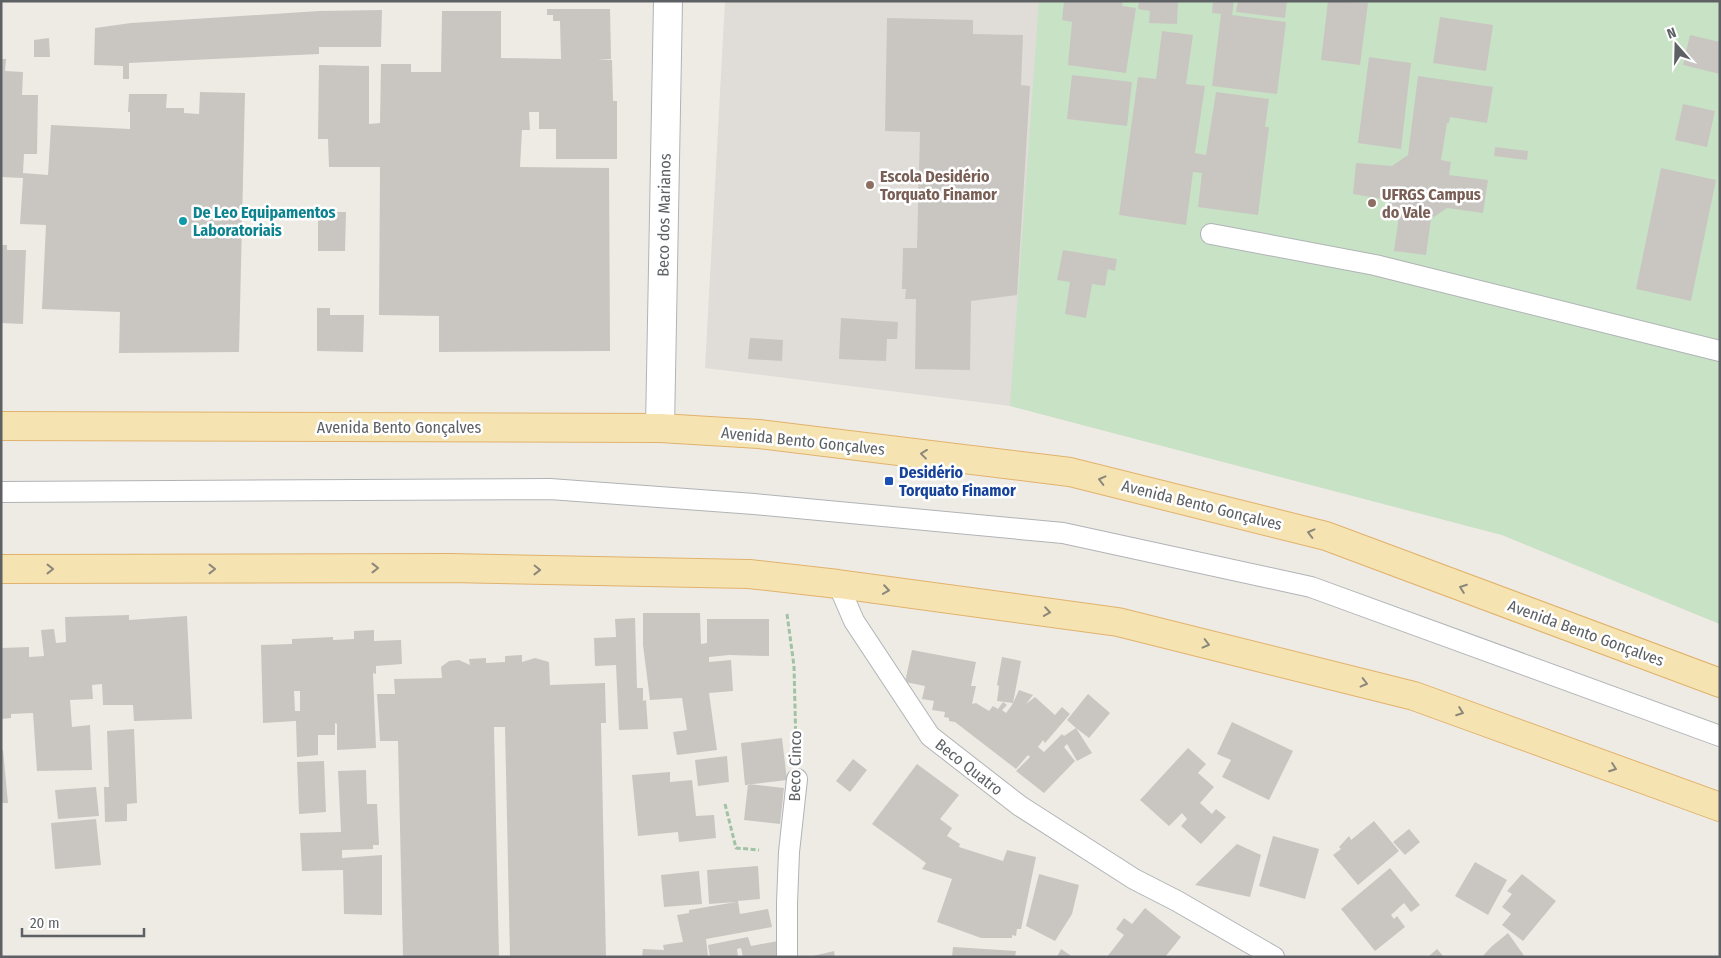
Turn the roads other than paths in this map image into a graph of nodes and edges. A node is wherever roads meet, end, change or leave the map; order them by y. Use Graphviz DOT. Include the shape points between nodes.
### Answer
graph roads {
  1 [pos="668,1"];
  2 [pos="1211,234"];
  3 [pos="1720,351"];
  4 [pos="1,426"];
  5 [pos="660,428"];
  6 [pos="1,492"];
  7 [pos="1,570"];
  8 [pos="838,584"];
  9 [pos="1720,683"];
  10 [pos="1720,736"];
  11 [pos="797,779"];
  12 [pos="1720,807"];
  13 [pos="787,957"];
  14 [pos="1274,957"];
  1 -- 5 [label="street, Beco dos Marianos"];
  2 -- 3 [label="lane" via="1375,265"];
  4 -- 5 [label="main road, Avenida Bento Gonçalves"];
  9 -- 5 [label="main road, Avenida Bento Gonçalves, one-way" via="1326,536 1070,472 759,434"];
  6 -- 10 [label="lane" via="550,489 1063,533 1311,588"];
  7 -- 8 [label="main road, one-way" via="450,568 749,574"];
  8 -- 12 [label="main road, one-way" via="1118,622 1414,696"];
  8 -- 14 [label="lane, Beco Quatro" via="854,621 930,736 1020,806 1134,879"];
  11 -- 13 [label="lane, Beco Cinco" via="789,852"];
}
